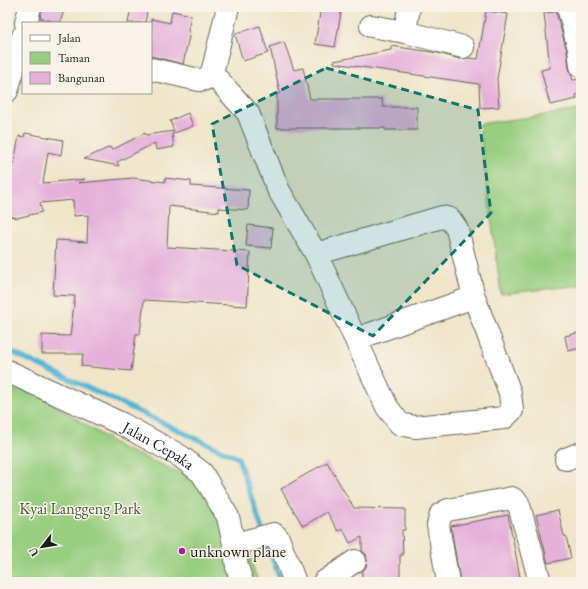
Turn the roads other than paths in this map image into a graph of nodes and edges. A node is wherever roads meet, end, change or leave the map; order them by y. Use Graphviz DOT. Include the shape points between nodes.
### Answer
graph roads {
  1 [pos="30,7"];
  2 [pos="228,7"];
  3 [pos="409,7"];
  4 [pos="568,7"];
  5 [pos="26,22"];
  6 [pos="371,26"];
  7 [pos="7,31"];
  8 [pos="405,32"];
  9 [pos="22,36"];
  10 [pos="22,39"];
  11 [pos="463,47"];
  12 [pos="581,66"];
  13 [pos="152,69"];
  14 [pos="212,73"];
  15 [pos="7,91"];
  16 [pos="316,254"];
  17 [pos="474,297"];
  18 [pos="356,339"];
  19 [pos="7,371"];
  20 [pos="234,544"];
  21 [pos="355,561"];
  22 [pos="242,582"];
  23 [pos="295,582"];
  24 [pos="324,582"];
  25 [pos="448,582"];
  26 [pos="540,582"];
  1 -- 5 [label="street"];
  2 -- 14 [label="street"];
  3 -- 8 [label="street"];
  4 -- 12 [label="street"];
  6 -- 8 [label="street"];
  7 -- 9 [label="street"];
  8 -- 11 [label="street"];
  10 -- 15 [label="street"];
  13 -- 14 [label="street" via="203,81"];
  14 -- 16 [label="street" via="248,113 278,189"];
  16 -- 17 [label="street" via="442,217 450,219 457,229"];
  16 -- 18 [label="street"];
  17 -- 18 [label="street"];
  17 -- 18 [label="street" via="510,393 512,410 504,418 414,427 400,424 387,407"];
  19 -- 20 [label="street, Jalan Cepaka" via="122,424 180,456 202,473 228,517"];
  20 -- 22 [label="street, Jalan Cepaka"];
  20 -- 23 [label="street" via="274,534 278,538"];
  21 -- 24 [label="street"];
  25 -- 26 [label="street" via="438,525 441,514 448,510 512,498 518,503"];
}
